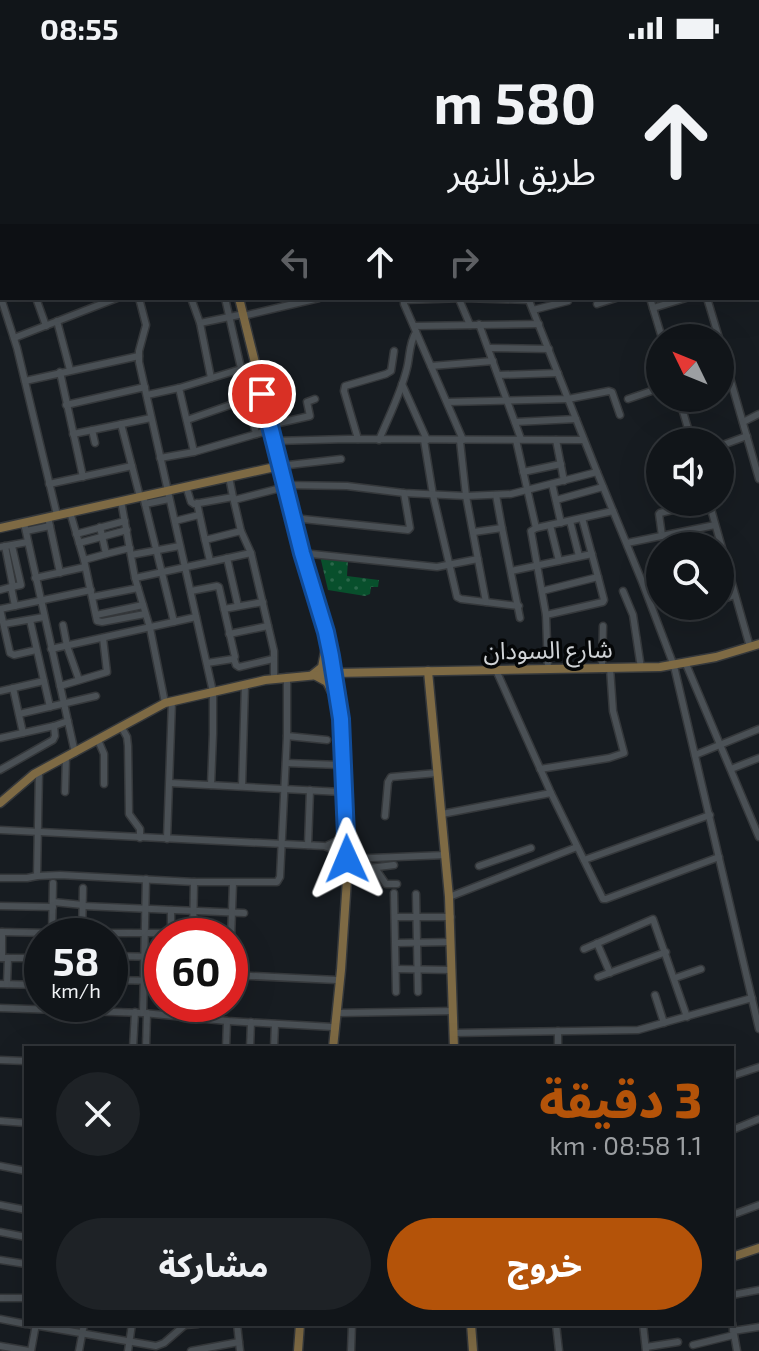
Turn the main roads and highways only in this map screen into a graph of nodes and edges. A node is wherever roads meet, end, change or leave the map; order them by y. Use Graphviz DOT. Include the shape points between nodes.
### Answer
graph roads {
  1 [pos="236,300"];
  2 [pos="237,316"];
  3 [pos="260,395"];
  4 [pos="268,428"];
  5 [pos="275,467"];
  6 [pos="283,487"];
  7 [pos="0,528"];
  8 [pos="300,554"];
  9 [pos="754,646"];
  10 [pos="328,654"];
  11 [pos="428,671"];
  12 [pos="354,673"];
  13 [pos="332,674"];
  14 [pos="312,675"];
  15 [pos="335,693"];
  16 [pos="0,803"];
  17 [pos="345,858"];
  18 [pos="340,970"];
  19 [pos="332,1046"];
  20 [pos="332,1046"];
  21 [pos="454,1046"];
  22 [pos="759,1248"];
  23 [pos="734,1256"];
  24 [pos="299,1326"];
  25 [pos="471,1326"];
  26 [pos="297,1351"];
  27 [pos="473,1351"];
  1 -- 2 [label="main road"];
  2 -- 3 [label="main road"];
  2 -- 3 [label="main road"];
  3 -- 4 [label="main road"];
  4 -- 5 [label="main road"];
  4 -- 5 [label="main road"];
  5 -- 6 [label="main road"];
  5 -- 7 [label="main road" via="186,486 168,495 70,512 25,527"];
  6 -- 8 [label="main road"];
  6 -- 8 [label="main road"];
  8 -- 10 [label="main road"];
  8 -- 10 [label="main road" via="326,632"];
  9 -- 11 [label="main road, شارع السودان" via="674,666"];
  10 -- 12 [label="main road" via="341,669"];
  10 -- 13 [label="main road"];
  10 -- 14 [label="main road"];
  11 -- 12 [label="main road, شارع السودان"];
  11 -- 21 [label="main road" via="451,917"];
  12 -- 13 [label="main road, شارع السودان"];
  12 -- 15 [label="main road"];
  13 -- 14 [label="main road, شارع السودان"];
  13 -- 15 [label="main road"];
  14 -- 15 [label="main road"];
  14 -- 16 [label="main road, شارع السودان" via="274,678 169,702 39,771"];
  15 -- 17 [label="main road"];
  15 -- 17 [label="main road" via="341,719"];
  17 -- 18 [label="main road"];
  18 -- 19 [label="main road"];
  18 -- 20 [label="main road"];
  22 -- 23 [label="main road"];
  24 -- 26 [label="main road"];
  25 -- 27 [label="main road"];
}
